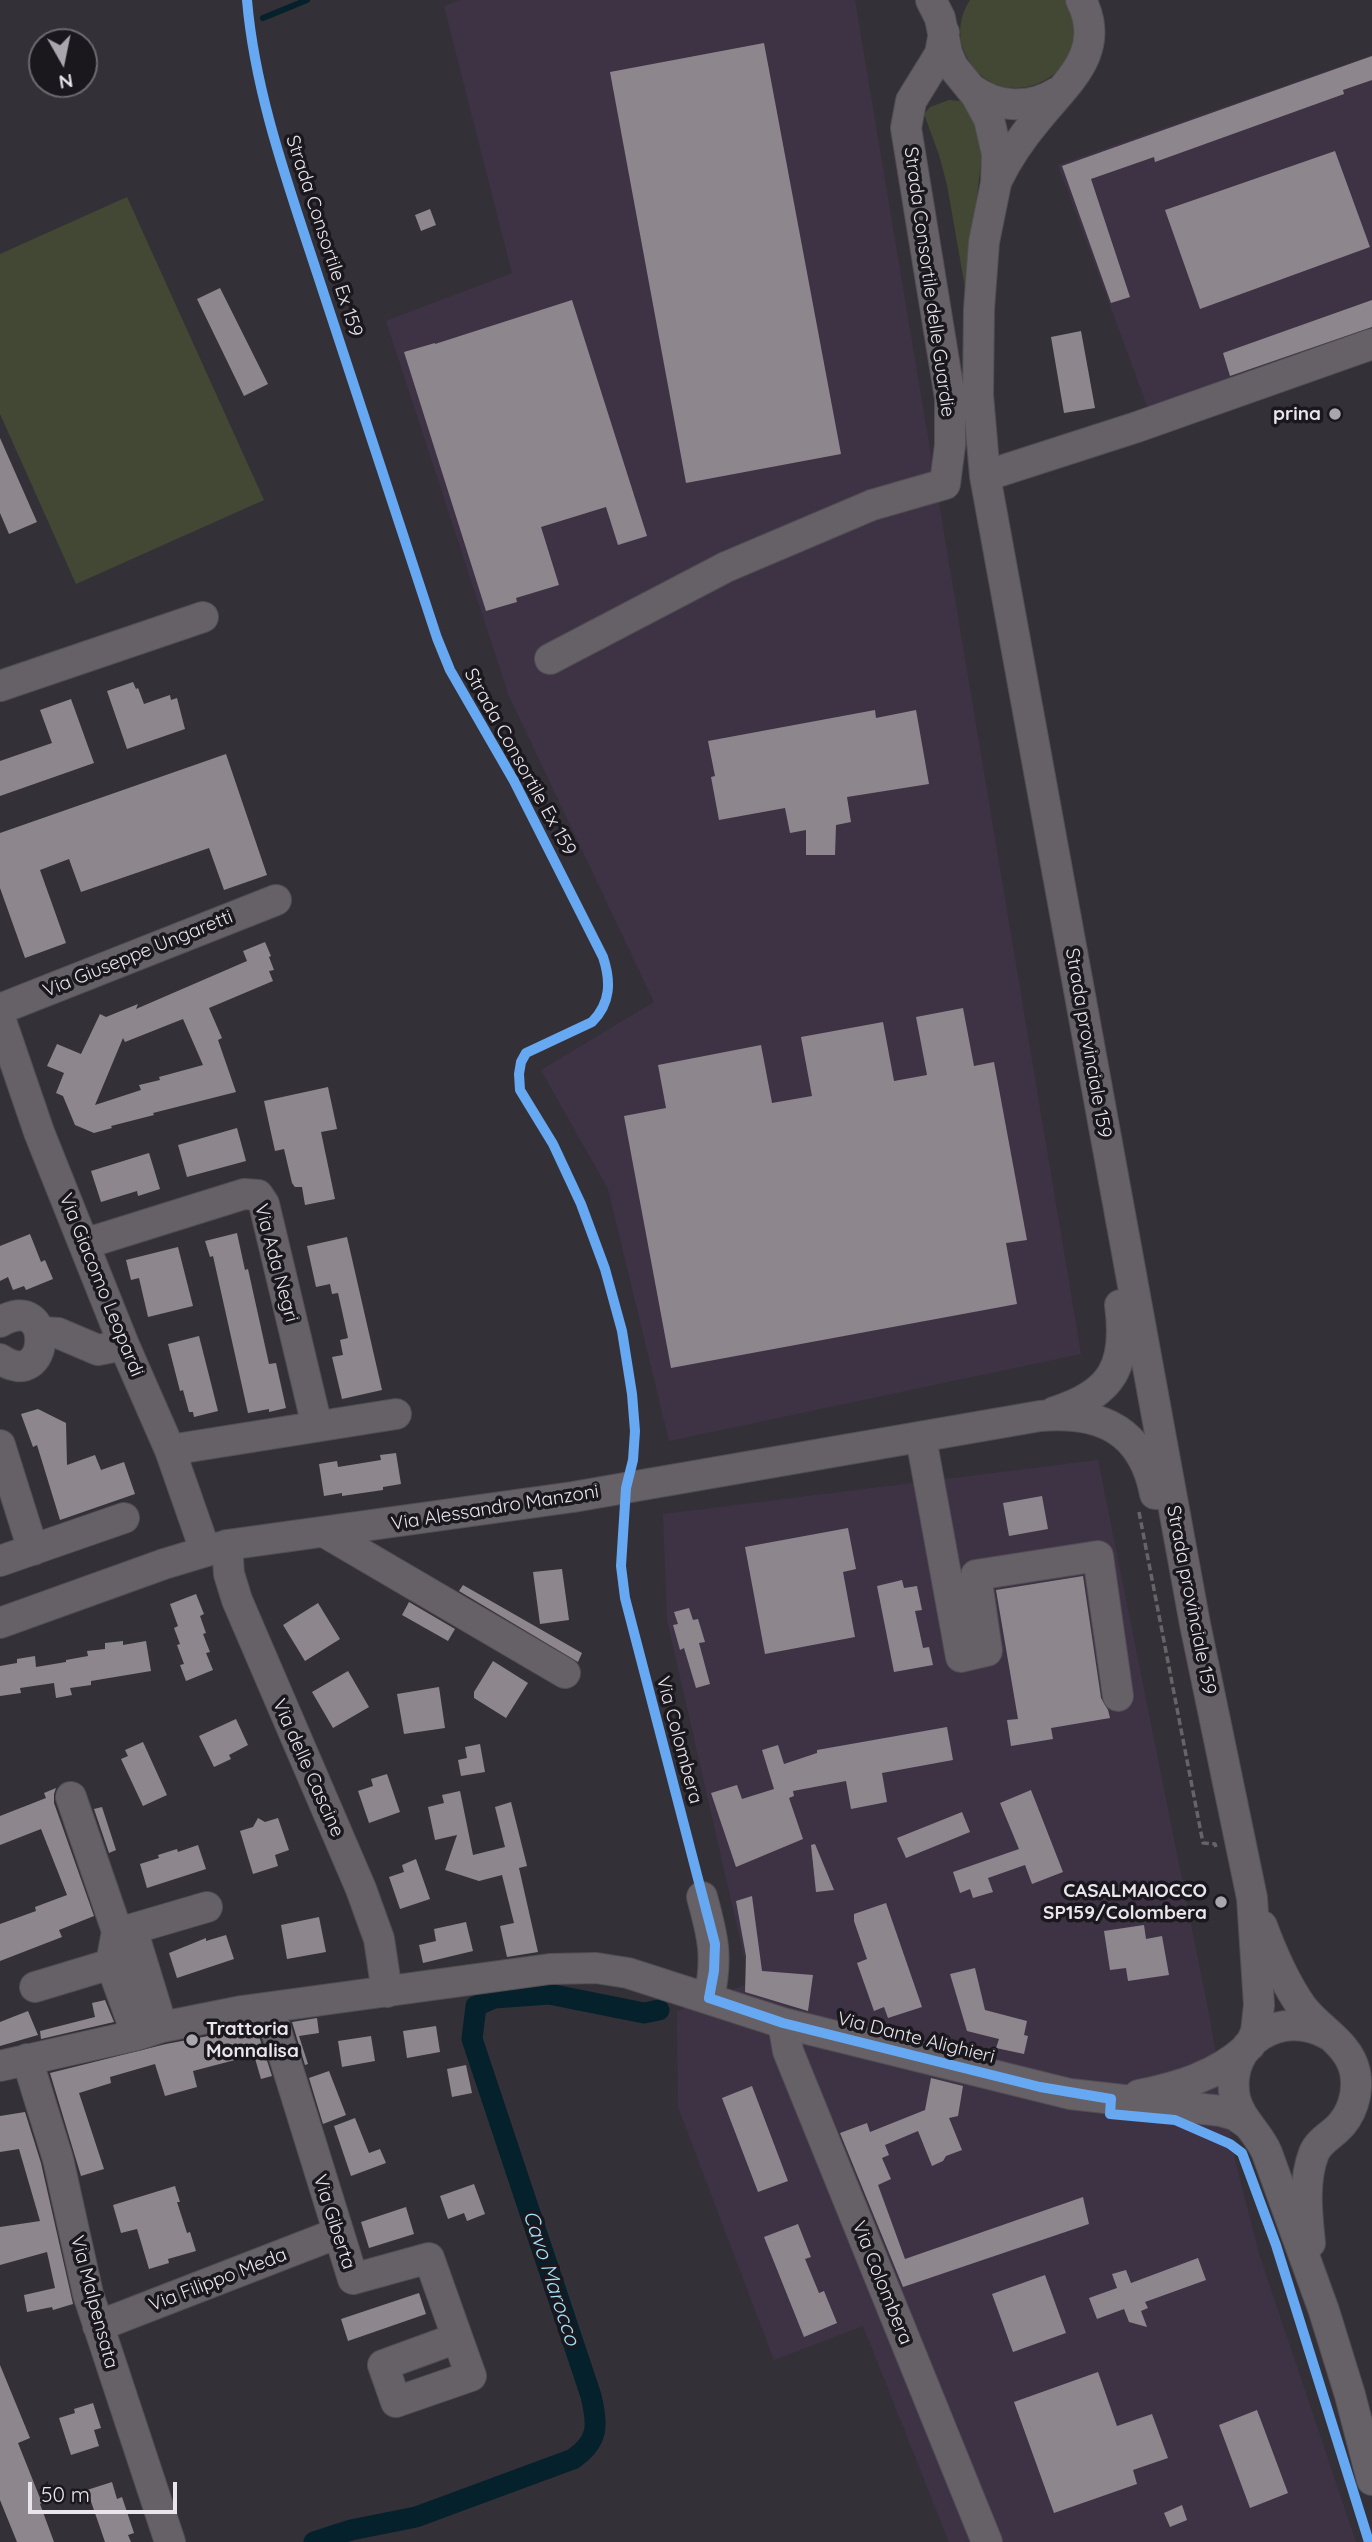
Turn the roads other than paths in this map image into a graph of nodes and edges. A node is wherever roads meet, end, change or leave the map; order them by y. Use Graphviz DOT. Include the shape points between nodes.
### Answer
graph roads {
  1 [pos="931,0"];
  2 [pos="952,0"];
  3 [pos="1081,0"];
  4 [pos="1095,0"];
  5 [pos="1089,33"];
  6 [pos="945,38"];
  7 [pos="1068,84"];
  8 [pos="970,88"];
  9 [pos="910,108"];
  10 [pos="996,183"];
  11 [pos="1372,344"];
  12 [pos="985,476"];
  13 [pos="203,617"];
  14 [pos="550,659"];
  15 [pos="0,687"];
  16 [pos="276,900"];
  17 [pos="0,1009"];
  18 [pos="0,1018"];
  19 [pos="1121,1222"];
  20 [pos="84,1244"];
  21 [pos="0,1322"];
  22 [pos="41,1332"];
  23 [pos="124,1345"];
  24 [pos="0,1359"];
  25 [pos="396,1414"];
  26 [pos="1040,1416"];
  27 [pos="317,1426"];
  28 [pos="921,1438"];
  29 [pos="0,1445"];
  30 [pos="170,1450"];
  31 [pos="124,1518"];
  32 [pos="326,1533"];
  33 [pos="216,1548"];
  34 [pos="33,1550"];
  35 [pos="0,1561"];
  36 [pos="0,1623"];
  37 [pos="1195,1624"];
  38 [pos="565,1673"];
  39 [pos="1118,1696"];
  40 [pos="71,1797"];
  41 [pos="702,1897"];
  42 [pos="1252,1898"];
  43 [pos="207,1907"];
  44 [pos="111,1964"];
  45 [pos="35,1987"];
  46 [pos="387,1992"];
  47 [pos="709,1998"];
  48 [pos="269,2008"];
  49 [pos="783,2023"];
  50 [pos="150,2031"];
  51 [pos="1336,2041"];
  52 [pos="1248,2046"];
  53 [pos="13,2063"];
  54 [pos="1372,2066"];
  55 [pos="1118,2099"];
  56 [pos="1372,2103"];
  57 [pos="1250,2126"];
  58 [pos="1337,2128"];
  59 [pos="338,2233"];
  60 [pos="1315,2285"];
  61 [pos="98,2326"];
  62 [pos="457,2338"];
  63 [pos="1350,2395"];
  64 [pos="1372,2446"];
  65 [pos="1372,2480"];
  66 [pos="170,2542"];
  67 [pos="987,2542"];
  1 -- 6 [label="street, Strada provinciale 159"];
  2 -- 6 [label="street, Strada provinciale 159"];
  3 -- 5 [label="street, Strada provinciale 159"];
  4 -- 5 [label="street"];
  5 -- 7 [label="street, Strada provinciale 159" via="1082,63"];
  6 -- 8 [label="street, Strada provinciale 159" via="953,67"];
  6 -- 9 [label="street, Strada Consortile delle Guardie"];
  7 -- 8 [label="street" via="1049,97 1025,104 997,102"];
  7 -- 10 [label="street, Strada provinciale 159" via="1033,124"];
  8 -- 9 [label="street" via="937,90"];
  8 -- 10 [label="street, Strada provinciale 159" via="993,130"];
  9 -- 14 [label="street, Strada Consortile delle Guardie" via="906,128 950,398 946,484 872,505 726,567"];
  10 -- 12 [label="street, Strada provinciale 159" via="984,242 979,309 978,395"];
  11 -- 12 [label="street"];
  12 -- 19 [label="street, Strada provinciale 159"];
  13 -- 15 [label="street"];
  16 -- 17 [label="street, Via Giuseppe Ungaretti"];
  18 -- 20 [label="street, Via Giacomo Leopardi"];
  19 -- 26 [label="street" via="1114,1262 1123,1332 1117,1368 1090,1396"];
  19 -- 37 [label="street, Strada provinciale 159"];
  20 -- 23 [label="street, Via Giacomo Leopardi"];
  20 -- 27 [label="street, Via Ada Negri" via="244,1194 258,1195 264,1204"];
  21 -- 22 [label="street" via="24,1316"];
  22 -- 23 [label="street" via="58,1333 98,1350"];
  22 -- 24 [label="street" via="42,1346 35,1359 23,1366"];
  23 -- 30 [label="street, Via Giacomo Leopardi"];
  25 -- 27 [label="street"];
  26 -- 28 [label="street, Via Alessandro Manzoni"];
  26 -- 37 [label="street" via="1076,1415 1104,1422 1143,1456 1170,1565"];
  27 -- 30 [label="street"];
  28 -- 32 [label="street, Via Alessandro Manzoni"];
  28 -- 39 [label="street" via="961,1657 987,1651 976,1575 1098,1556"];
  29 -- 34 [label="street"];
  30 -- 33 [label="street, Via Giacomo Leopardi"];
  31 -- 34 [label="street"];
  32 -- 33 [label="street, Via Alessandro Manzoni"];
  32 -- 38 [label="street"];
  33 -- 36 [label="street, Via Alessandro Manzoni"];
  33 -- 46 [label="street, Via delle Cascine" via="228,1566 267,1674 361,1889 379,1939"];
  34 -- 35 [label="street"];
  37 -- 42 [label="street, Strada provinciale 159"];
  40 -- 44 [label="street" via="117,1931"];
  41 -- 47 [label="street" via="715,1944"];
  42 -- 51 [label="street, Strada provinciale 159" via="1290,1986 1311,2018"];
  42 -- 52 [label="street, Strada provinciale 159" via="1259,2006 1256,2032"];
  43 -- 50 [label="street" via="132,1929"];
  44 -- 45 [label="street"];
  44 -- 50 [label="street"];
  46 -- 47 [label="street, Via Dante Alighieri" via="550,1969 596,1968"];
  46 -- 48 [label="street, Via Dante Alighieri"];
  47 -- 49 [label="street, Via Dante Alighieri"];
  48 -- 50 [label="street, Via Dante Alighieri"];
  48 -- 59 [label="street, Via Giberta"];
  49 -- 55 [label="street, Via Dante Alighieri" via="1050,2089"];
  49 -- 67 [label="street, Via Colombera" via="788,2051"];
  50 -- 53 [label="street, Via Dante Alighieri"];
  51 -- 52 [label="street" via="1308,2025 1285,2025"];
  51 -- 54 [label="street"];
  51 -- 58 [label="street, Strada provinciale 159" via="1352,2063 1356,2084 1352,2108"];
  52 -- 55 [label="street, Via Dante Alighieri" via="1226,2065 1196,2080"];
  52 -- 57 [label="street, Strada provinciale 159" via="1238,2063 1234,2087 1238,2106"];
  53 -- 61 [label="street, Via Malpensata" via="58,2159"];
  55 -- 57 [label="street, Via Dante Alighieri" via="1221,2111"];
  56 -- 58 [label="street"];
  57 -- 58 [label="street" via="1270,2141 1291,2146 1313,2144"];
  57 -- 60 [label="street, Strada provinciale 159" via="1263,2143"];
  58 -- 60 [label="street, Strada provinciale 159" via="1314,2154 1308,2180"];
  59 -- 61 [label="street, Via Filippo Meda"];
  59 -- 62 [label="street, Via Giberta" via="353,2279 429,2258"];
  60 -- 63 [label="street, Strada provinciale 159"];
  61 -- 66 [label="street, Via Malpensata"];
  63 -- 64 [label="street, Strada provinciale 159"];
  63 -- 65 [label="street, Strada provinciale 159"];
}
